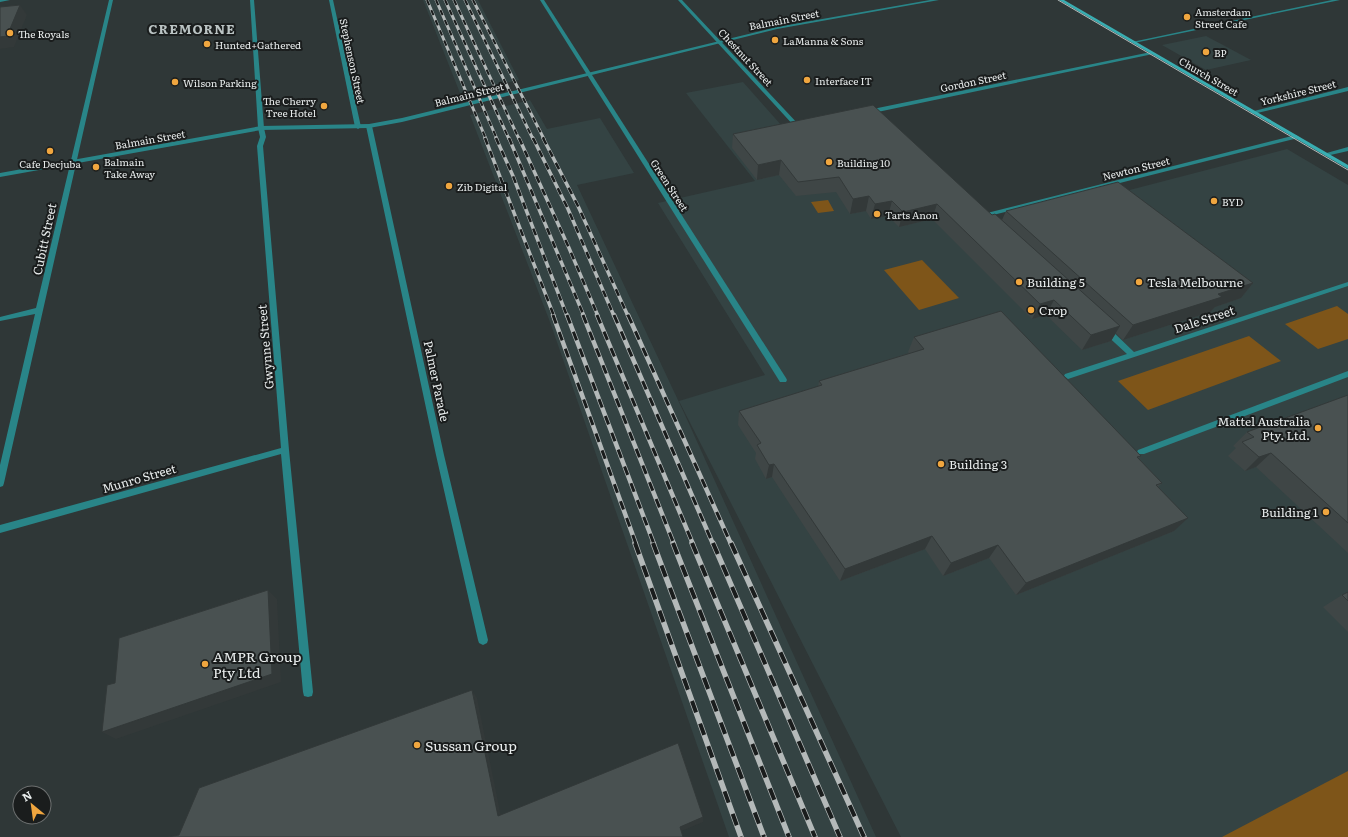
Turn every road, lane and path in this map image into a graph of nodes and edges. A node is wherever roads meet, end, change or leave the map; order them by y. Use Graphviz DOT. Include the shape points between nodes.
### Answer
graph roads {
  1 [pos="8,0"];
  2 [pos="111,0"];
  3 [pos="252,0"];
  4 [pos="331,0"];
  5 [pos="542,0"];
  6 [pos="680,0"];
  7 [pos="937,0"];
  8 [pos="1061,0"];
  9 [pos="1338,0"];
  10 [pos="0,1"];
  11 [pos="720,42"];
  12 [pos="1134,42"];
  13 [pos="1151,52"];
  14 [pos="588,74"];
  15 [pos="1348,89"];
  16 [pos="868,112"];
  17 [pos="1253,112"];
  18 [pos="860,113"];
  19 [pos="874,117"];
  20 [pos="806,125"];
  21 [pos="358,126"];
  22 [pos="369,126"];
  23 [pos="261,128"];
  24 [pos="1296,137"];
  25 [pos="1348,148"];
  26 [pos="1326,154"];
  27 [pos="73,162"];
  28 [pos="1348,168"];
  29 [pos="0,175"];
  30 [pos="989,224"];
  31 [pos="1348,284"];
  32 [pos="40,310"];
  33 [pos="0,319"];
  34 [pos="1099,324"];
  35 [pos="1133,355"];
  36 [pos="1348,374"];
  37 [pos="1068,376"];
  38 [pos="783,380"];
  39 [pos="285,450"];
  40 [pos="1141,452"];
  41 [pos="0,483"];
  42 [pos="0,529"];
  43 [pos="483,640"];
  44 [pos="308,692"];
  1 -- 10 [label="street"];
  2 -- 27 [label="street, Cubitt Street" via="96,74"];
  3 -- 23 [label="street, Gwynne Street"];
  4 -- 21 [label="street, Stephenson Street"];
  5 -- 14 [label="street, Green Street"];
  6 -- 11 [label="street, Chestnut Street"];
  7 -- 11 [label="street, Balmain Street" via="791,26"];
  8 -- 12 [label="main road, Church Street"];
  9 -- 12 [label="street"];
  11 -- 14 [label="street, Balmain Street"];
  11 -- 20 [label="street, Chestnut Street" via="798,127"];
  12 -- 13 [label="main road, Church Street"];
  13 -- 16 [label="street, Gordon Street"];
  13 -- 17 [label="main road, Church Street"];
  14 -- 22 [label="street, Balmain Street"];
  14 -- 38 [label="street, Green Street"];
  15 -- 17 [label="street, Yorkshire Street"];
  16 -- 18 [label="street, Gordon Street"];
  16 -- 19 [label="street"];
  17 -- 24 [label="main road, Church Street"];
  21 -- 22 [label="street, Balmain Street"];
  21 -- 23 [label="street, Balmain Street"];
  22 -- 43 [label="street, Palmer Parade"];
  23 -- 27 [label="street, Balmain Street"];
  23 -- 39 [label="street, Gwynne Street" via="263,137 260,146"];
  24 -- 26 [label="main road, Church Street"];
  24 -- 30 [label="street, Newton Street" via="978,214"];
  25 -- 26 [label="street"];
  26 -- 28 [label="main road, Church Street"];
  27 -- 29 [label="street, Balmain Street"];
  27 -- 32 [label="street, Cubitt Street"];
  31 -- 35 [label="street, Dale Street"];
  32 -- 33 [label="street"];
  32 -- 41 [label="street, Cubitt Street"];
  34 -- 35 [label="street"];
  35 -- 37 [label="street, Dale Street"];
  36 -- 40 [label="street"];
  39 -- 42 [label="street, Munro Street"];
  39 -- 44 [label="street, Gwynne Street"];
}
